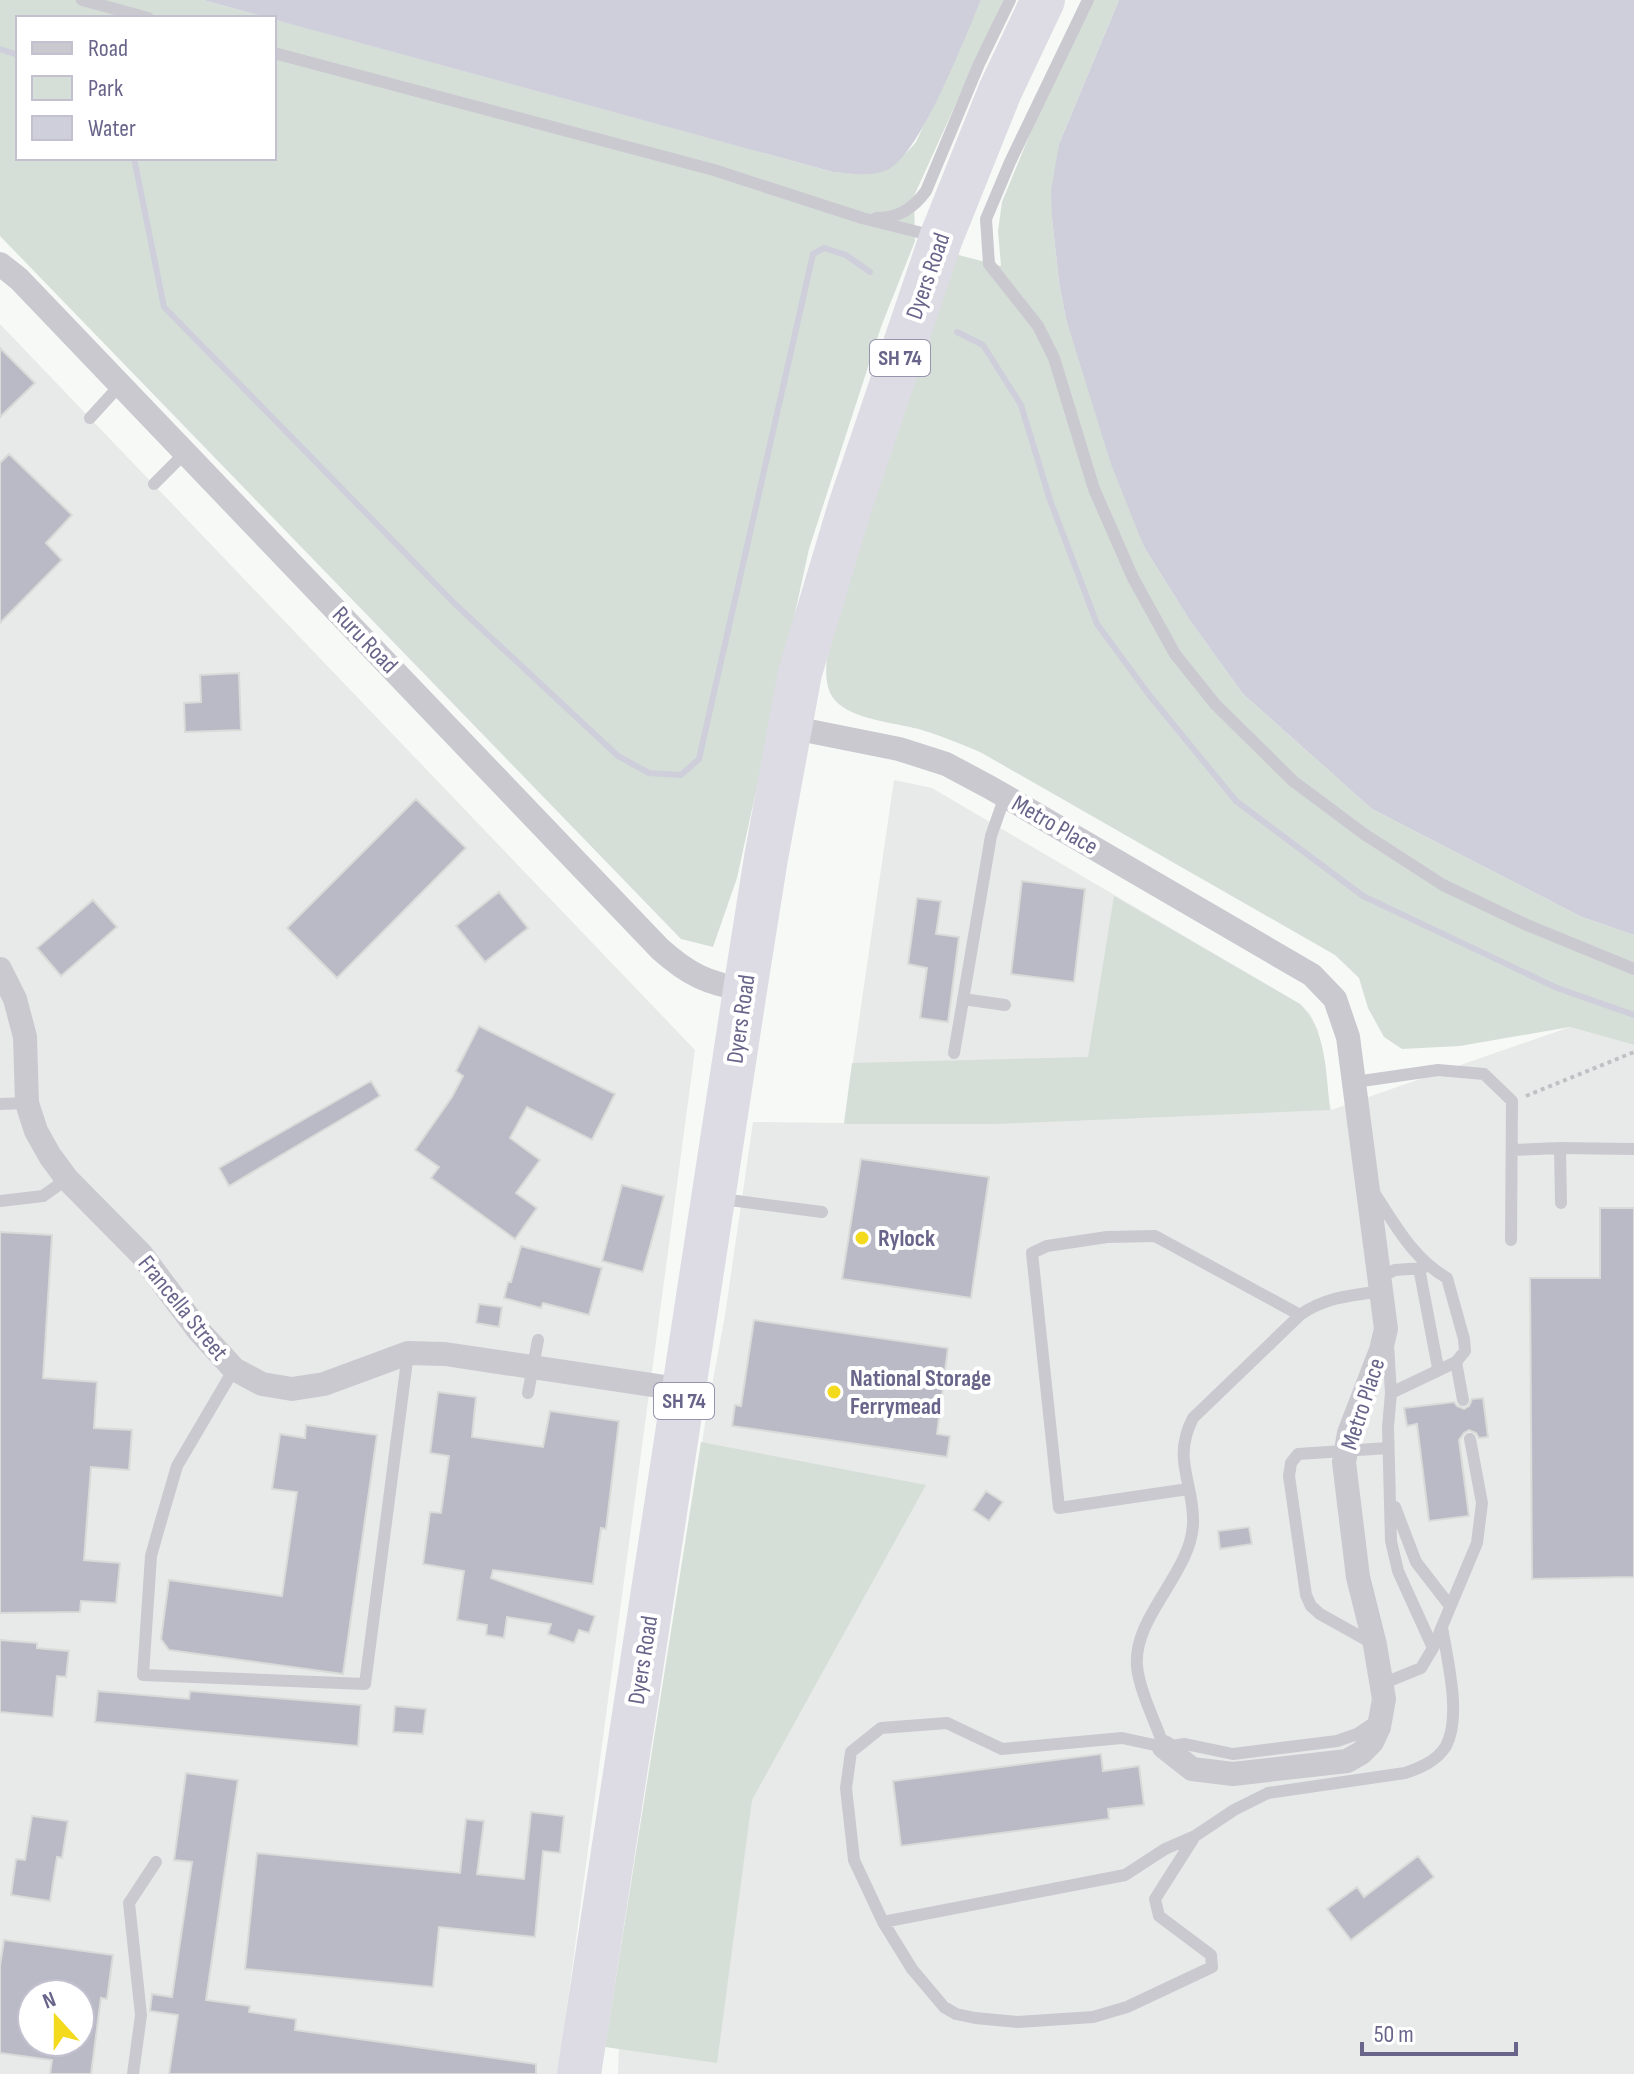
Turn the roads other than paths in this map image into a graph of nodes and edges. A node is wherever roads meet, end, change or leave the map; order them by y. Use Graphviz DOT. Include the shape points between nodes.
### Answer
graph roads {
  1 [pos="82,0"];
  2 [pos="1010,0"];
  3 [pos="1043,0"];
  4 [pos="1088,0"];
  5 [pos="141,16"];
  6 [pos="276,54"];
  7 [pos="862,218"];
  8 [pos="941,238"];
  9 [pos="0,264"];
  10 [pos="121,384"];
  11 [pos="90,418"];
  12 [pos="186,452"];
  13 [pos="154,484"];
  14 [pos="789,727"];
  15 [pos="1005,796"];
  16 [pos="0,969"];
  17 [pos="1634,969"];
  18 [pos="745,990"];
  19 [pos="8,999"];
  20 [pos="963,999"];
  21 [pos="1005,1005"];
  22 [pos="954,1053"];
  23 [pos="1355,1082"];
  24 [pos="27,1103"];
  25 [pos="0,1104"];
  26 [pos="1560,1148"];
  27 [pos="1634,1149"];
  28 [pos="1512,1150"];
  29 [pos="67,1179"];
  30 [pos="1367,1181"];
  31 [pos="714,1199"];
  32 [pos="0,1201"];
  33 [pos="1561,1203"];
  34 [pos="822,1212"];
  35 [pos="1511,1240"];
  36 [pos="1424,1268"];
  37 [pos="1381,1284"];
  38 [pos="1300,1315"];
  39 [pos="1386,1329"];
  40 [pos="538,1340"];
  41 [pos="408,1353"];
  42 [pos="1456,1362"];
  43 [pos="533,1367"];
  44 [pos="1438,1368"];
  45 [pos="234,1369"];
  46 [pos="685,1390"];
  47 [pos="528,1393"];
  48 [pos="1391,1393"];
  49 [pos="1463,1400"];
  50 [pos="1470,1439"];
  51 [pos="1388,1448"];
  52 [pos="1345,1450"];
  53 [pos="1188,1489"];
  54 [pos="1392,1497"];
  55 [pos="1450,1606"];
  56 [pos="1442,1627"];
  57 [pos="1375,1645"];
  58 [pos="1433,1648"];
  59 [pos="1383,1691"];
  60 [pos="1164,1747"];
  61 [pos="1195,1836"];
  62 [pos="156,1862"];
  63 [pos="883,1922"];
  64 [pos="133,2074"];
  65 [pos="579,2074"];
  1 -- 5 [label="lane"];
  2 -- 7 [label="lane" via="926,191 895,216"];
  3 -- 8 [label="highway, Dyers Road / SH 74"];
  4 -- 17 [label="lane" via="986,219 989,264 1038,326 1054,358 1094,489 1133,578 1175,654 1215,704 1293,781 1364,834 1443,885"];
  6 -- 7 [label="lane" via="714,170"];
  7 -- 8 [label="lane"];
  8 -- 14 [label="highway, Dyers Road / SH 74" via="850,506"];
  9 -- 10 [label="street, Ruru Road"];
  10 -- 11 [label="lane"];
  10 -- 12 [label="street, Ruru Road"];
  12 -- 13 [label="lane"];
  12 -- 18 [label="street, Ruru Road" via="660,949 704,981"];
  14 -- 15 [label="street, Metro Place" via="946,764"];
  14 -- 18 [label="highway, Dyers Road / SH 74"];
  15 -- 20 [label="lane" via="991,836"];
  15 -- 23 [label="street, Metro Place" via="1312,975 1327,988 1342,1015"];
  16 -- 19 [label="street, Francella Street"];
  18 -- 31 [label="highway, Dyers Road / SH 74"];
  19 -- 24 [label="street, Francella Street" via="25,1037"];
  20 -- 21 [label="lane"];
  20 -- 22 [label="lane"];
  23 -- 28 [label="lane" via="1438,1070 1484,1074 1512,1101"];
  23 -- 30 [label="street, Metro Place"];
  24 -- 25 [label="lane"];
  24 -- 29 [label="street, Francella Street" via="36,1131"];
  26 -- 27 [label="lane"];
  26 -- 28 [label="lane"];
  26 -- 33 [label="lane"];
  28 -- 35 [label="lane"];
  29 -- 32 [label="lane" via="43,1196"];
  29 -- 45 [label="street, Francella Street" via="141,1254"];
  30 -- 36 [label="lane"];
  30 -- 37 [label="street, Metro Place"];
  31 -- 34 [label="lane"];
  31 -- 46 [label="highway, Dyers Road / SH 74"];
  36 -- 37 [label="lane" via="1395,1270"];
  36 -- 42 [label="lane" via="1447,1278 1464,1339 1465,1351"];
  36 -- 44 [label="lane"];
  37 -- 38 [label="lane" via="1314,1305"];
  37 -- 39 [label="street, Metro Place"];
  38 -- 53 [label="lane" via="1193,1418 1183,1460"];
  38 -- 53 [label="lane" via="1155,1236 1107,1237 1032,1253 1059,1508"];
  39 -- 48 [label="lane"];
  39 -- 52 [label="street, Metro Place"];
  40 -- 43 [label="lane"];
  41 -- 43 [label="street, Francella Street"];
  41 -- 45 [label="street, Francella Street" via="324,1384 292,1389 262,1384"];
  41 -- 45 [label="lane" via="365,1684 143,1675 151,1556 177,1466"];
  42 -- 44 [label="lane"];
  42 -- 49 [label="lane"];
  43 -- 46 [label="street, Francella Street"];
  43 -- 47 [label="lane"];
  44 -- 48 [label="lane"];
  46 -- 65 [label="highway, Dyers Road / SH 74"];
  48 -- 51 [label="lane"];
  50 -- 55 [label="lane" via="1482,1503 1477,1543"];
  51 -- 52 [label="lane"];
  51 -- 54 [label="lane"];
  52 -- 57 [label="street, Metro Place" via="1358,1577"];
  52 -- 57 [label="lane" via="1298,1454 1291,1463 1306,1595 1320,1614"];
  53 -- 60 [label="lane" via="1193,1526 1186,1551 1139,1640 1137,1666"];
  54 -- 55 [label="lane" via="1416,1562"];
  54 -- 58 [label="lane" via="1394,1555"];
  55 -- 56 [label="lane"];
  56 -- 58 [label="lane"];
  56 -- 61 [label="lane" via="1453,1710 1446,1745 1435,1759 1405,1773 1268,1793"];
  57 -- 59 [label="street, Metro Place"];
  58 -- 59 [label="lane" via="1421,1668"];
  59 -- 60 [label="street, Metro Place" via="1372,1742 1347,1761 1211,1773 1192,1769"];
  60 -- 63 [label="lane, Metro Place" via="1122,1738 1002,1749 947,1723 881,1728 851,1752 846,1788 854,1860"];
  61 -- 63 [label="lane" via="1125,1875"];
  61 -- 63 [label="lane, Metro Place" via="1155,1899 1159,1916 1211,1955 1212,1967 1110,2013 1018,2022 956,2014 931,1994"];
  62 -- 64 [label="lane" via="129,1903 141,2015"];
}
